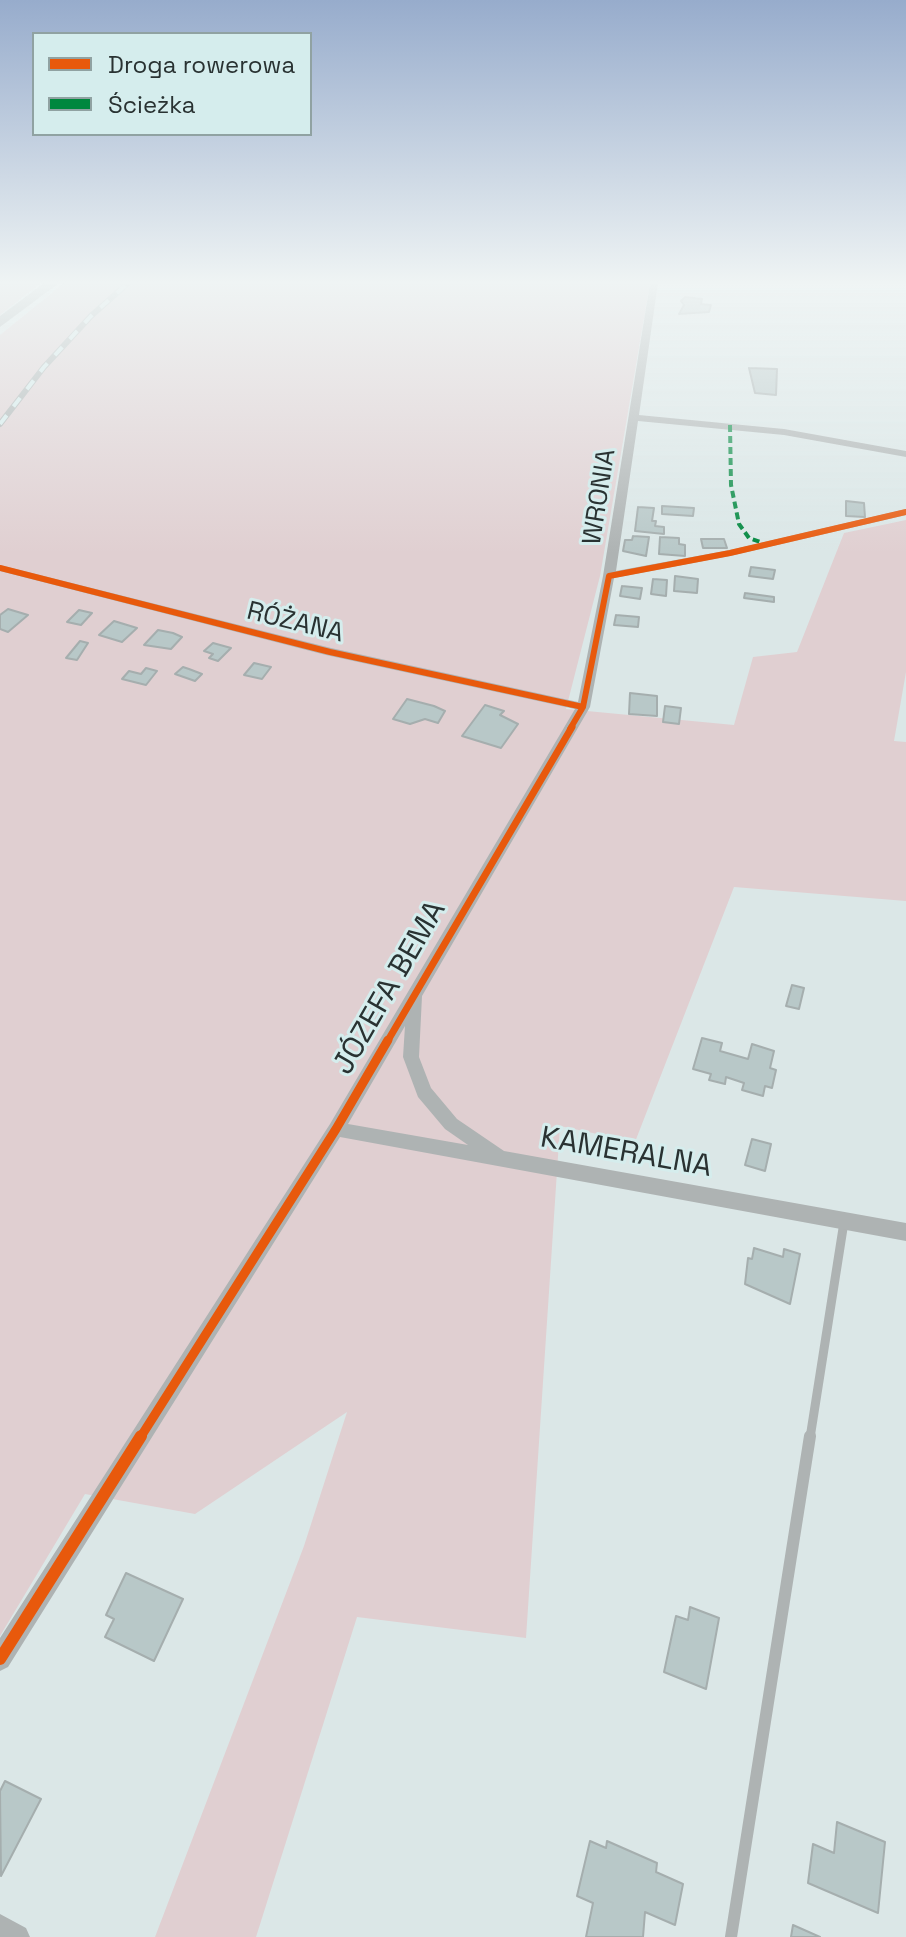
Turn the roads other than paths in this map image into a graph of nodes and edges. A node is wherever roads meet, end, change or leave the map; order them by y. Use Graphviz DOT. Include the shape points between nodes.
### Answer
graph roads {
  1 [pos="642,373"];
  2 [pos="636,418"];
  3 [pos="906,454"];
  4 [pos="906,512"];
  5 [pos="0,568"];
  6 [pos="609,576"];
  7 [pos="583,707"];
  8 [pos="416,992"];
  9 [pos="336,1129"];
  10 [pos="504,1159"];
  11 [pos="844,1221"];
  12 [pos="906,1232"];
  13 [pos="0,1659"];
  14 [pos="0,1927"];
  15 [pos="17,1937"];
  16 [pos="731,1937"];
  1 -- 2 [label="street, WRONIA"];
  2 -- 3 [label="street" via="784,432"];
  2 -- 6 [label="street, WRONIA"];
  4 -- 6 [label="street"];
  5 -- 7 [label="street, RÓŻANA" via="330,652"];
  6 -- 7 [label="street, JÓZEFA BEMA"];
  7 -- 8 [label="street, JÓZEFA BEMA"];
  8 -- 9 [label="street, JÓZEFA BEMA"];
  8 -- 10 [label="street" via="411,1057 424,1092 451,1124"];
  9 -- 10 [label="street, KAMERALNA"];
  9 -- 13 [label="street, JÓZEFA BEMA"];
  10 -- 11 [label="street, KAMERALNA"];
  11 -- 12 [label="street, KAMERALNA"];
  11 -- 16 [label="lane"];
  14 -- 15 [label="street"];
}
